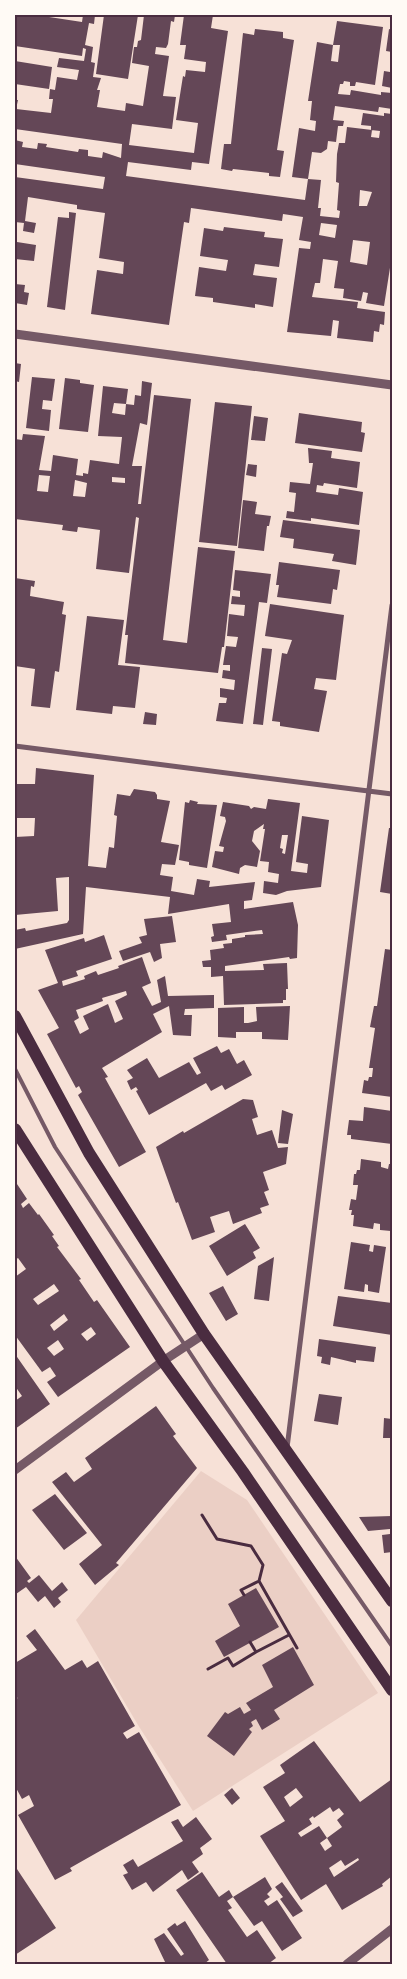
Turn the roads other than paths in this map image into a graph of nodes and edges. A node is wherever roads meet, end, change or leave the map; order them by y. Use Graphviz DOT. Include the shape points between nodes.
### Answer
graph roads {
  1 [pos="15,334"];
  2 [pos="392,385"];
  3 [pos="392,605"];
  4 [pos="15,746"];
  5 [pos="368,791"];
  6 [pos="392,794"];
  7 [pos="15,1016"];
  8 [pos="15,1069"];
  9 [pos="15,1129"];
  10 [pos="18,1144"];
  11 [pos="204,1334"];
  12 [pos="185,1346"];
  13 [pos="162,1361"];
  14 [pos="287,1451"];
  15 [pos="15,1470"];
  16 [pos="392,1601"];
  17 [pos="392,1646"];
  18 [pos="392,1690"];
  19 [pos="392,1929"];
  20 [pos="347,1964"];
  1 -- 2 [label="street"];
  3 -- 5 [label="street"];
  4 -- 5 [label="street"];
  5 -- 6 [label="street"];
  5 -- 14 [label="street"];
  7 -- 11 [label="main road" via="89,1152"];
  8 -- 12 [label="lane" via="56,1147"];
  9 -- 10 [label="main road"];
  10 -- 13 [label="main road"];
  11 -- 12 [label="street"];
  11 -- 14 [label="main road"];
  12 -- 13 [label="street"];
  12 -- 17 [label="lane"];
  13 -- 15 [label="street"];
  13 -- 18 [label="main road"];
  14 -- 16 [label="main road"];
  19 -- 20 [label="street"];
}
